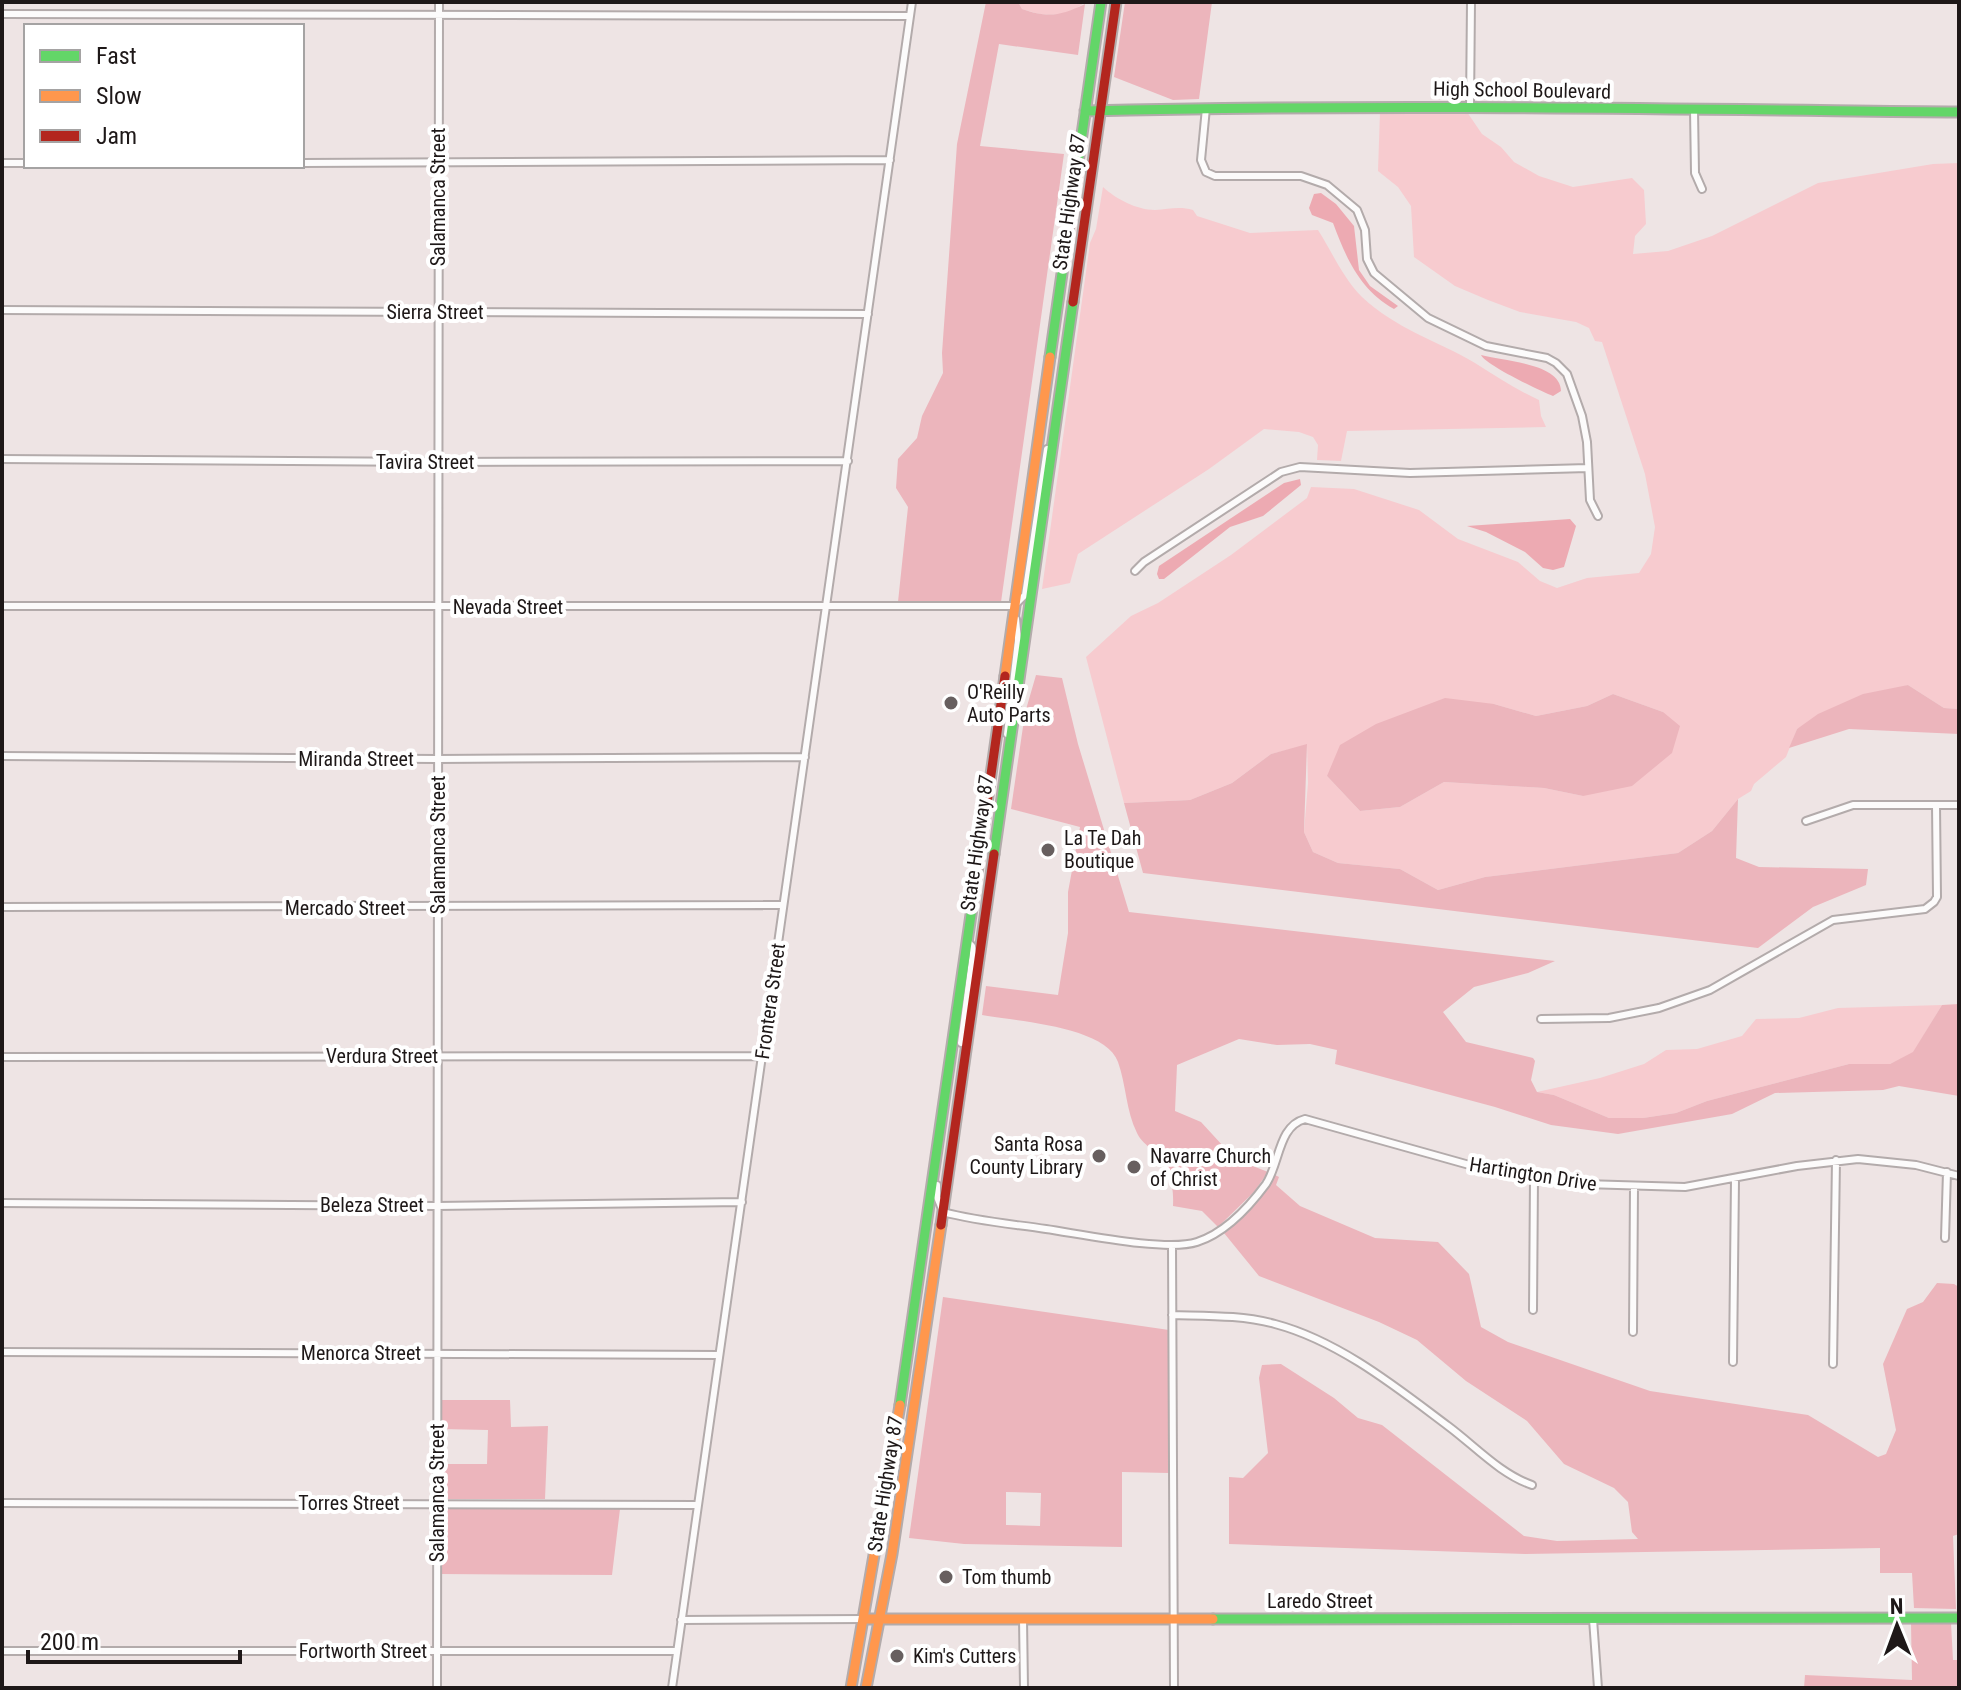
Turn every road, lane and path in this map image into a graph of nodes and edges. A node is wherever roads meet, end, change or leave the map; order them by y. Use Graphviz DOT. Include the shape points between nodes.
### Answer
graph roads {
  1 [pos="439,2"];
  2 [pos="912,2"];
  3 [pos="1101,2"];
  4 [pos="1116,2"];
  5 [pos="1471,2"];
  6 [pos="2,14"];
  7 [pos="439,15"];
  8 [pos="910,16"];
  9 [pos="1470,107"];
  10 [pos="1206,108"];
  11 [pos="1694,110"];
  12 [pos="1085,111"];
  13 [pos="1101,112"];
  14 [pos="1959,112"];
  15 [pos="890,160"];
  16 [pos="2,163"];
  17 [pos="24,163"];
  18 [pos="304,163"];
  19 [pos="438,163"];
  20 [pos="1702,189"];
  21 [pos="2,310"];
  22 [pos="438,313"];
  23 [pos="868,314"];
  24 [pos="1056,424"];
  25 [pos="2,459"];
  26 [pos="848,461"];
  27 [pos="440,462"];
  28 [pos="1588,468"];
  29 [pos="1598,516"];
  30 [pos="1135,571"];
  31 [pos="2,606"];
  32 [pos="1015,606"];
  33 [pos="438,607"];
  34 [pos="827,607"];
  35 [pos="2,756"];
  36 [pos="805,757"];
  37 [pos="437,759"];
  38 [pos="1007,762"];
  39 [pos="1936,805"];
  40 [pos="1959,805"];
  41 [pos="1806,821"];
  42 [pos="783,905"];
  43 [pos="2,907"];
  44 [pos="438,908"];
  45 [pos="966,940"];
  46 [pos="1541,1019"];
  47 [pos="438,1056"];
  48 [pos="762,1056"];
  49 [pos="2,1057"];
  50 [pos="947,1076"];
  51 [pos="961,1083"];
  52 [pos="1836,1160"];
  53 [pos="1947,1172"];
  54 [pos="1959,1176"];
  55 [pos="1534,1177"];
  56 [pos="1735,1179"];
  57 [pos="1634,1187"];
  58 [pos="742,1202"];
  59 [pos="2,1203"];
  60 [pos="437,1206"];
  61 [pos="943,1212"];
  62 [pos="1945,1238"];
  63 [pos="1172,1245"];
  64 [pos="1533,1310"];
  65 [pos="1172,1315"];
  66 [pos="1633,1332"];
  67 [pos="2,1352"];
  68 [pos="437,1353"];
  69 [pos="719,1355"];
  70 [pos="1733,1362"];
  71 [pos="1833,1364"];
  72 [pos="906,1365"];
  73 [pos="1532,1485"];
  74 [pos="2,1503"];
  75 [pos="437,1503"];
  76 [pos="696,1505"];
  77 [pos="1959,1618"];
  78 [pos="865,1619"];
  79 [pos="879,1619"];
  80 [pos="1023,1619"];
  81 [pos="1173,1619"];
  82 [pos="1593,1619"];
  83 [pos="681,1620"];
  84 [pos="2,1651"];
  85 [pos="437,1651"];
  86 [pos="676,1651"];
  87 [pos="437,1688"];
  88 [pos="672,1688"];
  89 [pos="851,1688"];
  90 [pos="866,1688"];
  91 [pos="1024,1688"];
  92 [pos="1174,1688"];
  93 [pos="1598,1688"];
  1 -- 7 [label="street, Salamanca Street"];
  2 -- 8 [label="street, Frontera Street"];
  3 -- 12 [label="main road"];
  4 -- 13 [label="main road, State Highway 87"];
  5 -- 9 [label="street"];
  6 -- 7 [label="street"];
  7 -- 8 [label="street"];
  7 -- 19 [label="street, Salamanca Street"];
  8 -- 15 [label="street, Frontera Street"];
  9 -- 10 [label="main road, High School Boulevard"];
  9 -- 11 [label="main road, High School Boulevard"];
  10 -- 13 [label="main road, High School Boulevard"];
  10 -- 28 [label="street" via="1201,160 1206,172 1301,176 1327,185 1357,210 1374,273 1428,318 1486,346 1547,358 1567,374 1582,416"];
  11 -- 14 [label="main road, High School Boulevard"];
  11 -- 20 [label="street" via="1695,173"];
  12 -- 13 [label="main road, High School Boulevard"];
  12 -- 32 [label="main road"];
  13 -- 24 [label="main road, State Highway 87"];
  15 -- 19 [label="street"];
  15 -- 23 [label="street, Frontera Street"];
  16 -- 17 [label="street"];
  18 -- 19 [label="street"];
  19 -- 22 [label="street, Salamanca Street"];
  21 -- 22 [label="street, Sierra Street"];
  22 -- 23 [label="street, Sierra Street"];
  22 -- 27 [label="street, Salamanca Street"];
  23 -- 26 [label="street, Frontera Street"];
  24 -- 32 [label="street" via="1045,456 1025,595"];
  24 -- 38 [label="main road, State Highway 87"];
  25 -- 27 [label="street, Tavira Street"];
  26 -- 27 [label="street, Tavira Street"];
  26 -- 34 [label="street, Frontera Street"];
  27 -- 33 [label="street, Salamanca Street"];
  28 -- 29 [label="street" via="1590,500"];
  28 -- 30 [label="street" via="1434,473 1300,467 1281,472"];
  31 -- 33 [label="street, Nevada Street"];
  32 -- 34 [label="street, Nevada Street"];
  32 -- 38 [label="street" via="1018,640 1006,726"];
  32 -- 45 [label="main road"];
  33 -- 34 [label="street, Nevada Street"];
  33 -- 37 [label="street, Salamanca Street"];
  34 -- 36 [label="street, Frontera Street"];
  35 -- 37 [label="street, Miranda Street"];
  36 -- 37 [label="street, Miranda Street"];
  36 -- 42 [label="street, Frontera Street"];
  37 -- 44 [label="street, Salamanca Street"];
  38 -- 51 [label="main road, State Highway 87"];
  39 -- 40 [label="street"];
  39 -- 41 [label="street" via="1844,806"];
  39 -- 46 [label="street" via="1937,897 1925,909 1833,920 1710,990 1659,1008 1609,1018"];
  42 -- 44 [label="street, Mercado Street"];
  42 -- 48 [label="street, Frontera Street"];
  43 -- 44 [label="street, Mercado Street"];
  44 -- 47 [label="street, Salamanca Street"];
  45 -- 50 [label="main road"];
  45 -- 51 [label="street" via="973,953"];
  47 -- 48 [label="street, Verdura Street"];
  47 -- 49 [label="street, Verdura Street"];
  47 -- 60 [label="street, Salamanca Street"];
  48 -- 58 [label="street, Frontera Street"];
  50 -- 61 [label="street" via="936,1188"];
  50 -- 72 [label="main road"];
  51 -- 61 [label="main road, State Highway 87"];
  52 -- 53 [label="street, Hartington Drive" via="1887,1160"];
  52 -- 56 [label="street, Hartington Drive"];
  52 -- 71 [label="street"];
  53 -- 54 [label="street, Hartington Drive"];
  53 -- 62 [label="street"];
  55 -- 57 [label="street, Hartington Drive"];
  55 -- 63 [label="street, Hartington Drive" via="1480,1168 1305,1119 1288,1129 1266,1184 1232,1221 1206,1239"];
  55 -- 64 [label="street"];
  56 -- 57 [label="street, Hartington Drive" via="1685,1187"];
  56 -- 70 [label="street"];
  57 -- 66 [label="street"];
  58 -- 60 [label="street, Beleza Street"];
  58 -- 69 [label="street, Frontera Street"];
  59 -- 60 [label="street, Beleza Street"];
  60 -- 68 [label="street, Salamanca Street"];
  61 -- 63 [label="street"];
  61 -- 72 [label="street" via="929,1239"];
  61 -- 79 [label="main road, State Highway 87"];
  63 -- 65 [label="street"];
  65 -- 73 [label="street" via="1252,1319 1314,1338"];
  65 -- 81 [label="street"];
  67 -- 68 [label="street, Menorca Street"];
  68 -- 69 [label="street, Menorca Street"];
  68 -- 75 [label="street, Salamanca Street"];
  69 -- 76 [label="street, Frontera Street"];
  72 -- 78 [label="main road"];
  74 -- 75 [label="street, Torres Street"];
  75 -- 76 [label="street, Torres Street"];
  75 -- 85 [label="street, Salamanca Street"];
  76 -- 83 [label="street, Frontera Street"];
  77 -- 82 [label="main road, Laredo Street"];
  78 -- 79 [label="main road, Laredo Street"];
  78 -- 83 [label="street, Laredo Street"];
  78 -- 89 [label="main road"];
  79 -- 80 [label="main road, Laredo Street"];
  79 -- 90 [label="main road, State Highway 87"];
  80 -- 81 [label="main road, Laredo Street"];
  80 -- 91 [label="street"];
  81 -- 82 [label="main road, Laredo Street"];
  81 -- 92 [label="street"];
  82 -- 93 [label="street"];
  83 -- 86 [label="street, Frontera Street"];
  84 -- 85 [label="street, Fortworth Street"];
  85 -- 86 [label="street, Fortworth Street"];
  85 -- 87 [label="street, Salamanca Street"];
  86 -- 88 [label="street, Frontera Street"];
}
